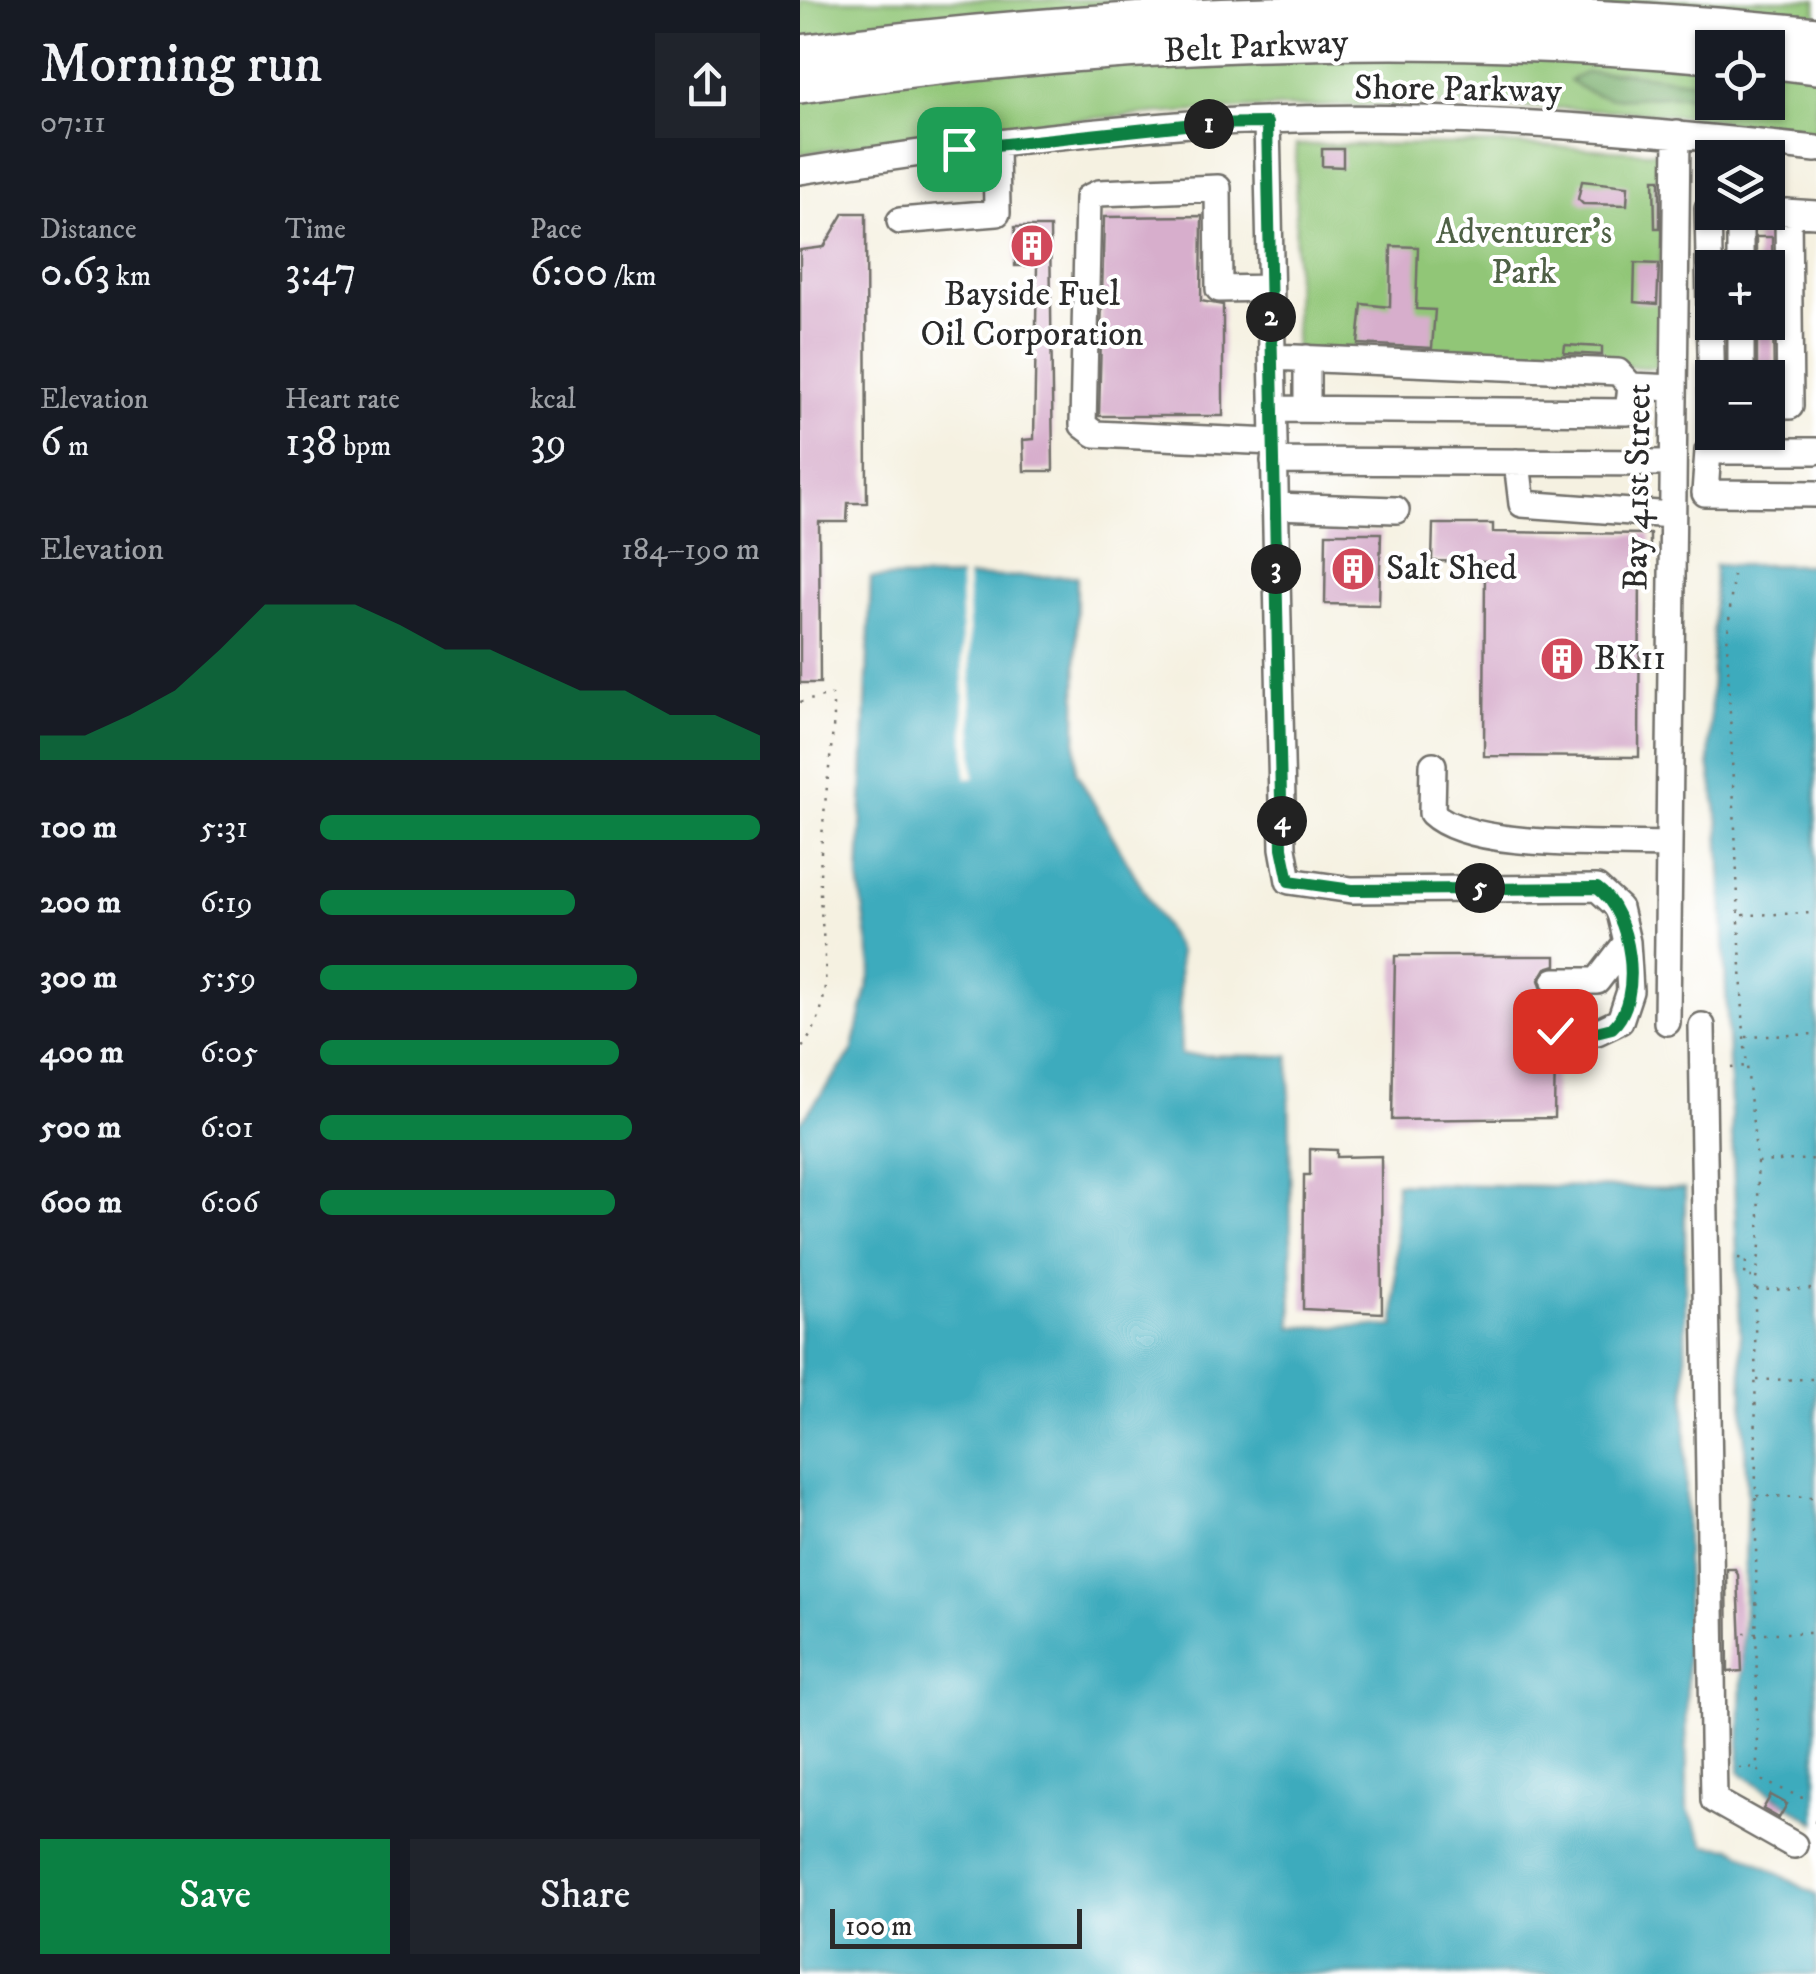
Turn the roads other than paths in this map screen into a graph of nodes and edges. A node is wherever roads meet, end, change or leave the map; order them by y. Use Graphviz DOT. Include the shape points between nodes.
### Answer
graph roads {
  1 [pos="1816,35"];
  2 [pos="800,53"];
  3 [pos="1695,54"];
  4 [pos="1785,62"];
  5 [pos="1816,66"];
  6 [pos="800,85"];
  7 [pos="1267,123"];
  8 [pos="1676,134"];
  9 [pos="996,144"];
  10 [pos="1816,149"];
  11 [pos="800,171"];
  12 [pos="1785,212"];
  13 [pos="1816,214"];
  14 [pos="900,221"];
  15 [pos="1708,230"];
  16 [pos="1779,230"];
  17 [pos="1270,288"];
  18 [pos="1272,357"];
  19 [pos="1307,358"];
  20 [pos="1711,360"];
  21 [pos="1631,386"];
  22 [pos="1674,388"];
  23 [pos="1785,406"];
  24 [pos="1273,409"];
  25 [pos="1307,410"];
  26 [pos="1816,451"];
  27 [pos="1274,452"];
  28 [pos="1517,462"];
  29 [pos="1673,463"];
  30 [pos="1816,494"];
  31 [pos="1275,506"];
  32 [pos="1396,510"];
  33 [pos="1672,516"];
  34 [pos="1433,765"];
  35 [pos="1669,845"];
  36 [pos="1627,942"];
  37 [pos="1555,981"];
  38 [pos="1667,1022"];
  39 [pos="1702,1026"];
  40 [pos="1555,1031"];
  41 [pos="1794,1845"];
  1 -- 2 [label="highway, Belt Parkway" via="1535,10 1338,9 1053,24"];
  3 -- 6 [label="highway, Belt Parkway" via="1550,44 1318,43 1074,57"];
  4 -- 5 [label="highway"];
  7 -- 8 [label="street, Shore Parkway" via="1457,120"];
  7 -- 9 [label="street, Shore Parkway"];
  7 -- 17 [label="street"];
  8 -- 10 [label="street, Shore Parkway"];
  8 -- 22 [label="street, Bay 41st Street"];
  9 -- 11 [label="street, Shore Parkway"];
  9 -- 14 [label="street" via="997,213"];
  12 -- 13 [label="street"];
  15 -- 20 [label="street"];
  16 -- 23 [label="street" via="1790,406"];
  17 -- 18 [label="street"];
  17 -- 27 [label="street" via="1219,289 1218,188 1088,198 1083,425 1095,434"];
  18 -- 19 [label="street"];
  18 -- 24 [label="street"];
  19 -- 21 [label="street" via="1618,372"];
  19 -- 25 [label="street"];
  21 -- 22 [label="street"];
  21 -- 25 [label="street" via="1628,412"];
  22 -- 29 [label="street, Bay 41st Street"];
  24 -- 25 [label="street"];
  24 -- 27 [label="street"];
  26 -- 30 [label="street" via="1708,452 1705,493"];
  27 -- 28 [label="street"];
  27 -- 31 [label="street"];
  28 -- 29 [label="street"];
  28 -- 33 [label="street" via="1522,504"];
  29 -- 33 [label="street, Bay 41st Street"];
  31 -- 32 [label="street"];
  31 -- 36 [label="street" via="1282,848 1289,881 1352,890 1597,888 1619,908"];
  33 -- 35 [label="street, Bay 41st Street"];
  34 -- 35 [label="street" via="1432,812 1442,822 1490,836"];
  35 -- 38 [label="street, Bay 41st Street"];
  36 -- 37 [label="street" via="1597,981"];
  36 -- 40 [label="street" via="1630,990 1620,1021 1596,1032"];
  39 -- 41 [label="street" via="1714,1800"];
}
